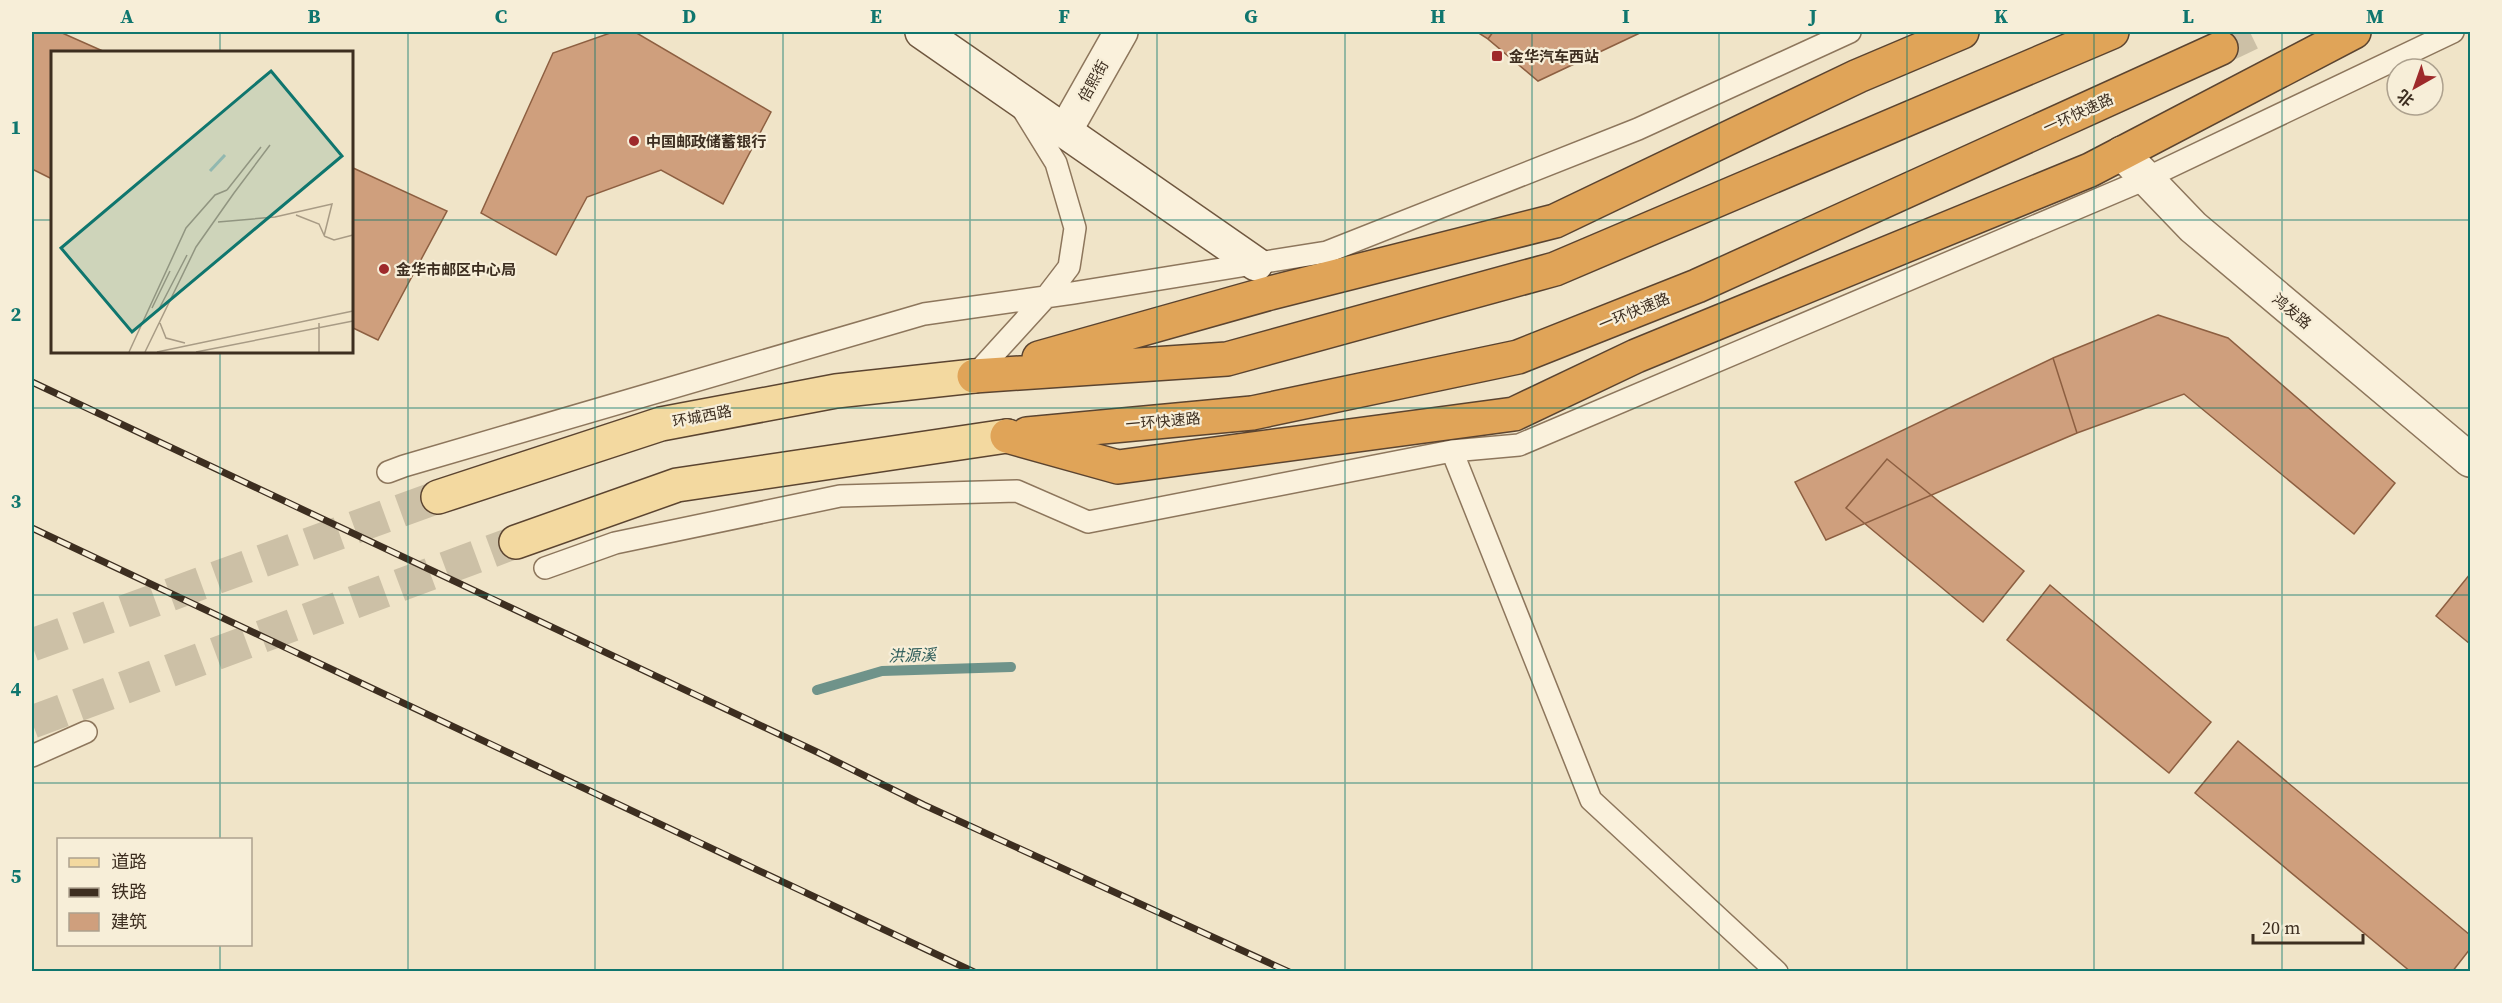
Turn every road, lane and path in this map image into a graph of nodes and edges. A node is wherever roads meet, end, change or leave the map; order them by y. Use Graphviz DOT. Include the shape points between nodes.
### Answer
graph roads {
  1 [pos="922,32"];
  2 [pos="1121,32"];
  3 [pos="1850,32"];
  4 [pos="1962,32"];
  5 [pos="2112,32"];
  6 [pos="2354,32"];
  7 [pos="2453,32"];
  8 [pos="2221,48"];
  9 [pos="1013,95"];
  10 [pos="1065,131"];
  11 [pos="2122,153"];
  12 [pos="2146,179"];
  13 [pos="1256,264"];
  14 [pos="1046,297"];
  15 [pos="974,376"];
  16 [pos="1007,436"];
  17 [pos="1452,451"];
  18 [pos="2470,460"];
  19 [pos="388,472"];
  20 [pos="438,497"];
  21 [pos="516,542"];
  22 [pos="545,568"];
  23 [pos="86,732"];
  24 [pos="32,756"];
  25 [pos="1777,972"];
  1 -- 9 [label="street"];
  2 -- 10 [label="street, 倍熙街"];
  3 -- 13 [label="lane" via="1638,129 1327,252"];
  4 -- 15 [label="highway" via="1858,76 1555,221 1270,293"];
  5 -- 15 [label="highway" via="1555,269 1227,359"];
  6 -- 11 [label="highway"];
  7 -- 12 [label="lane"];
  8 -- 16 [label="highway, 一环快速路" via="1696,286 1518,357 1252,413"];
  9 -- 10 [label="street"];
  9 -- 14 [label="lane" via="1056,163 1075,228 1069,267"];
  10 -- 13 [label="street"];
  11 -- 12 [label="street, 鸿发路"];
  11 -- 16 [label="highway" via="1636,356 1514,414 1118,467"];
  12 -- 17 [label="lane" via="1519,446"];
  12 -- 18 [label="street, 鸿发路" via="2193,227"];
  13 -- 14 [label="lane"];
  14 -- 15 [label="lane"];
  14 -- 19 [label="lane" via="924,314"];
  15 -- 20 [label="main road, 环城西路" via="836,391 661,424"];
  16 -- 21 [label="main road" via="677,485"];
  17 -- 22 [label="lane" via="1088,522 1017,491 840,496 615,543"];
  17 -- 25 [label="lane" via="1591,800"];
  23 -- 24 [label="lane"];
}
